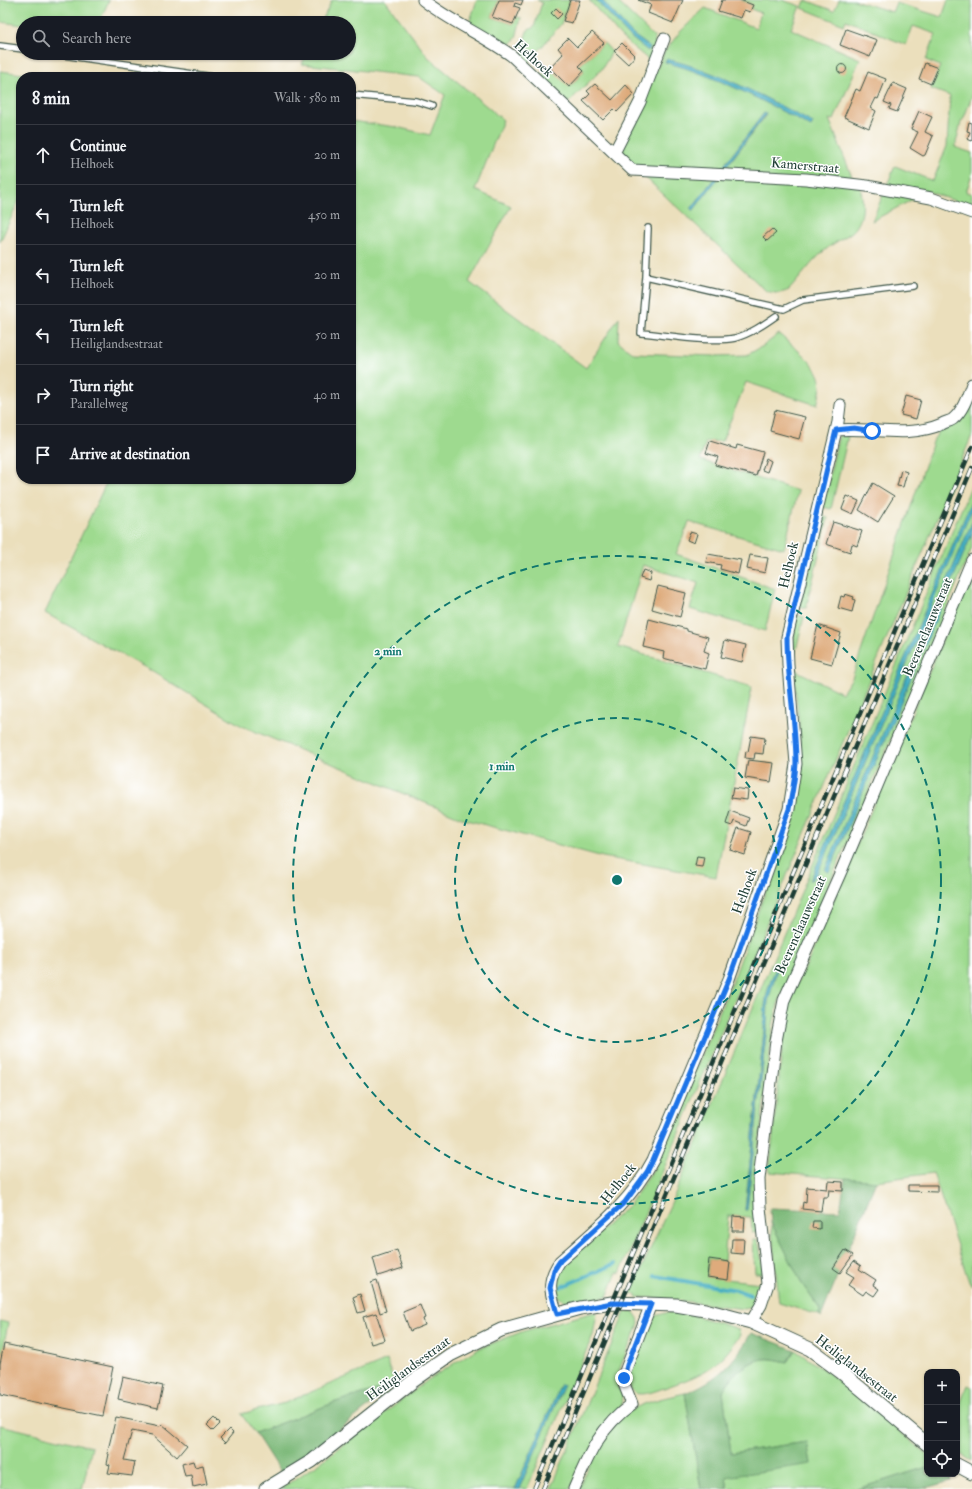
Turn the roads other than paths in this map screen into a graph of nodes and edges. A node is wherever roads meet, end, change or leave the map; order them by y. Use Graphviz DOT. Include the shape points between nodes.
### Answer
graph roads {
  1 [pos="423,0"];
  2 [pos="664,39"];
  3 [pos="0,46"];
  4 [pos="16,48"];
  5 [pos="96,60"];
  6 [pos="179,72"];
  7 [pos="356,95"];
  8 [pos="432,106"];
  9 [pos="614,153"];
  10 [pos="632,170"];
  11 [pos="972,212"];
  12 [pos="648,228"];
  13 [pos="646,277"];
  14 [pos="913,286"];
  15 [pos="776,316"];
  16 [pos="972,384"];
  17 [pos="840,405"];
  18 [pos="836,430"];
  19 [pos="972,560"];
  20 [pos="651,1304"];
  21 [pos="557,1314"];
  22 [pos="751,1322"];
  23 [pos="924,1442"];
  24 [pos="960,1466"];
  25 [pos="972,1472"];
  26 [pos="266,1489"];
  27 [pos="574,1489"];
  1 -- 9 [label="street, Helhoek" via="446,17 512,56"];
  2 -- 9 [label="street" via="640,102"];
  3 -- 4 [label="lane"];
  5 -- 6 [label="lane"];
  7 -- 8 [label="lane" via="416,101"];
  9 -- 10 [label="street, Helhoek"];
  10 -- 11 [label="street, Kamerstraat" via="806,179 867,186 931,198"];
  12 -- 13 [label="lane"];
  13 -- 14 [label="lane" via="784,309 803,300"];
  13 -- 15 [label="lane" via="641,333 734,338 748,333"];
  16 -- 18 [label="street" via="964,403 953,419 932,428 902,433 854,428"];
  17 -- 18 [label="street, Helhoek"];
  18 -- 21 [label="street, Helhoek" via="787,637 796,764 789,809 729,979 653,1160 625,1202 560,1261 554,1270 550,1288"];
  19 -- 22 [label="street, Beerenclaauwstraat" via="784,1000 776,1041 759,1179 768,1284 761,1305"];
  20 -- 21 [label="street, Heiliglandsestraat" via="612,1303"];
  20 -- 22 [label="street, Heiliglandsestraat" via="705,1310"];
  20 -- 27 [label="street" via="624,1374 624,1384 632,1404 612,1420 594,1444"];
  21 -- 26 [label="street, Heiliglandsestraat" via="501,1330 450,1355 413,1380 312,1461"];
  22 -- 23 [label="street, Heiliglandsestraat" via="810,1349"];
  24 -- 25 [label="street"];
}
